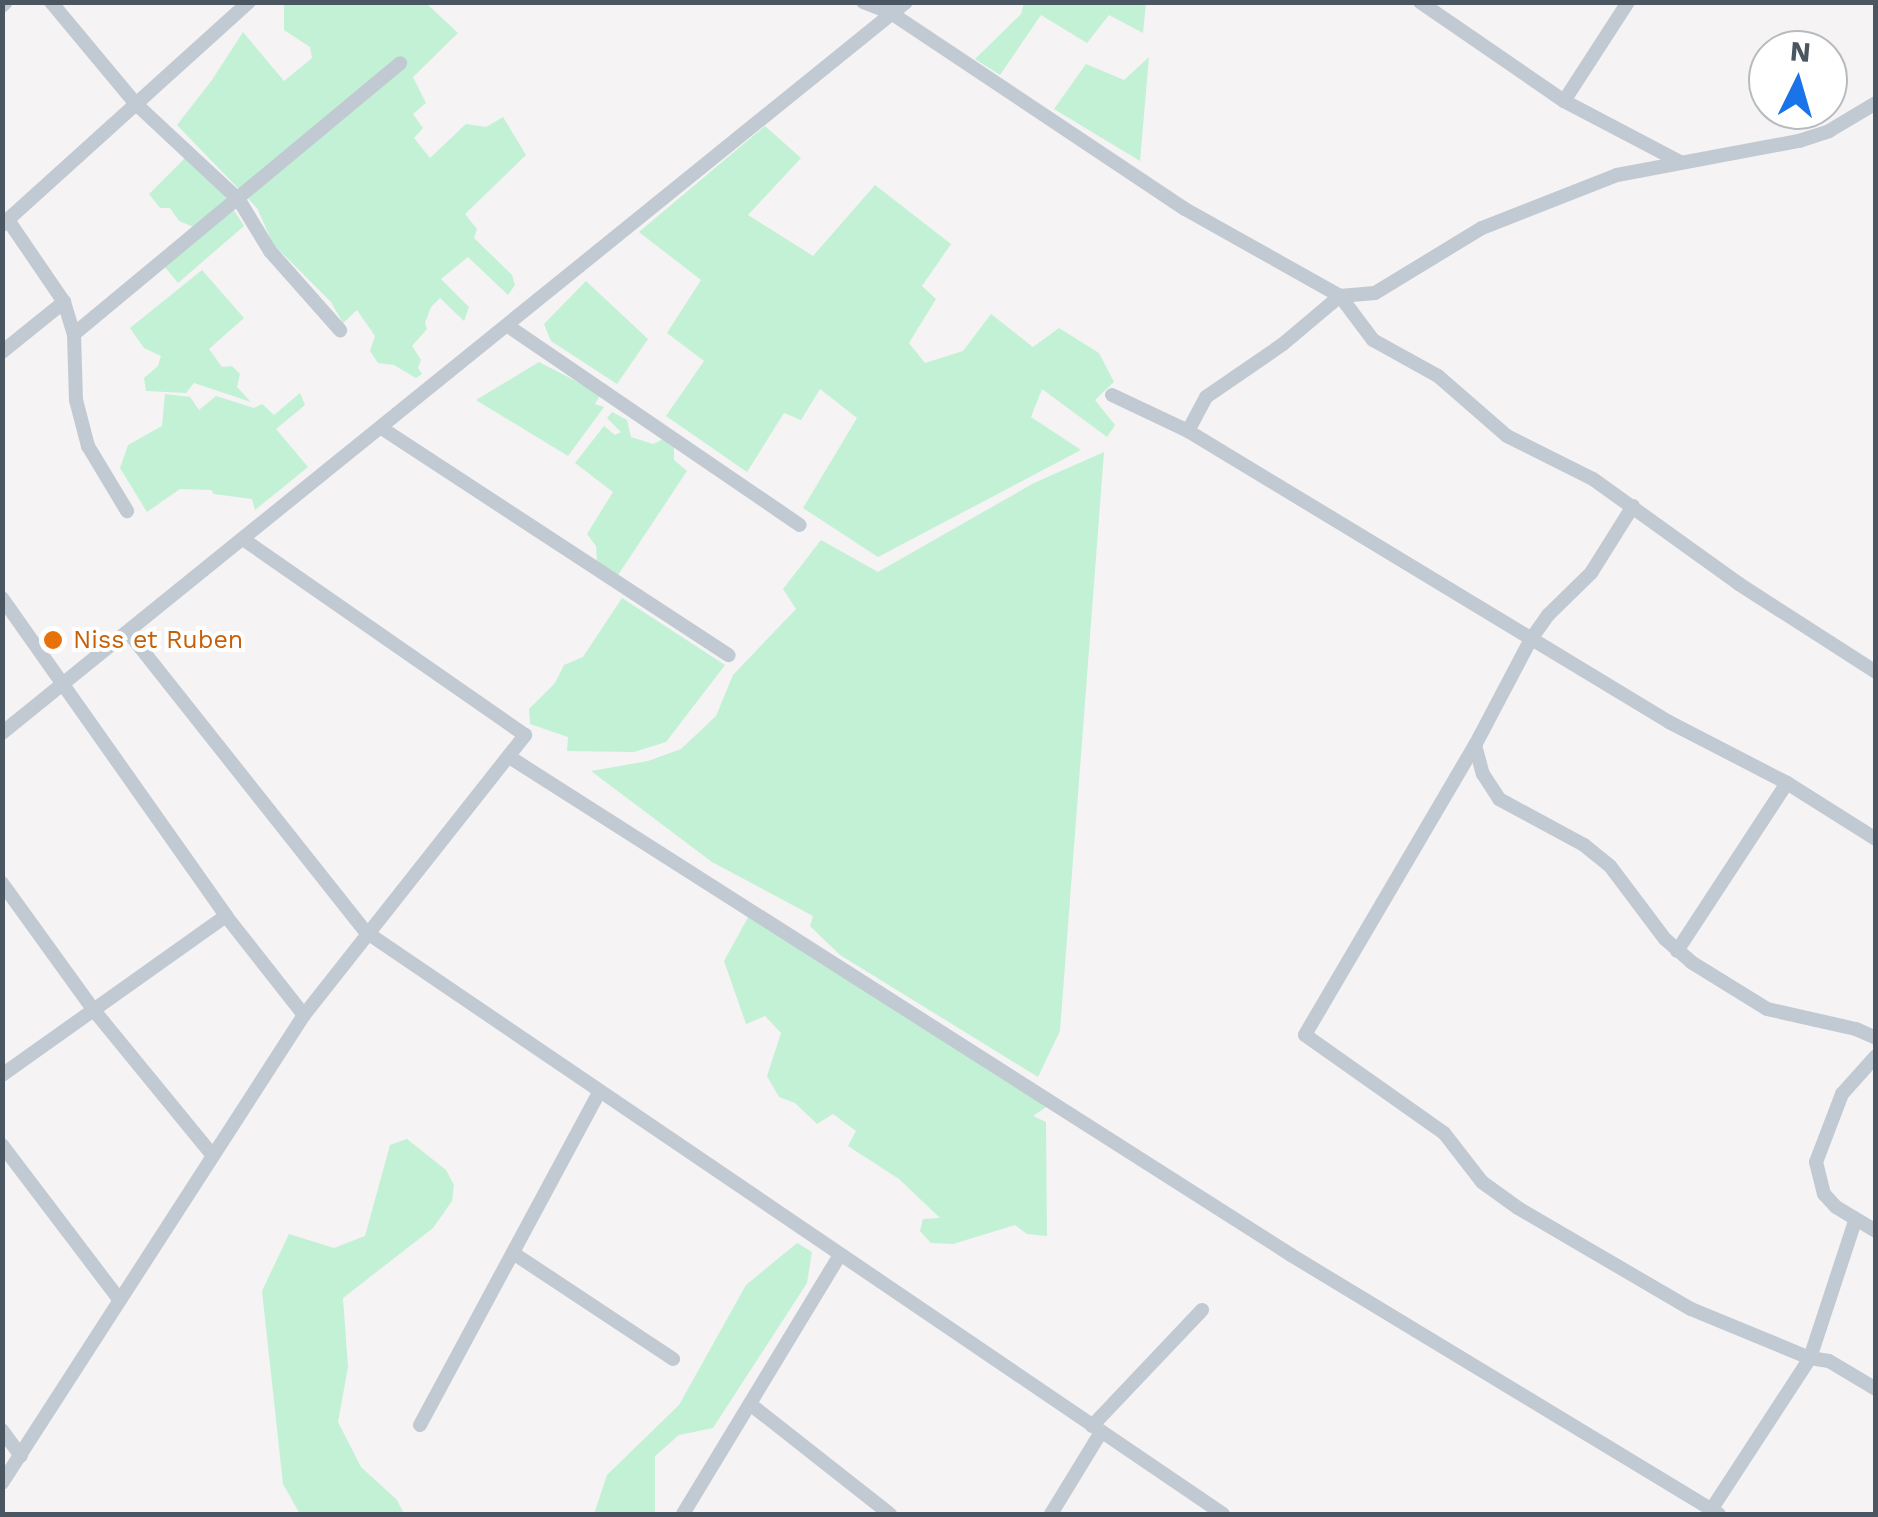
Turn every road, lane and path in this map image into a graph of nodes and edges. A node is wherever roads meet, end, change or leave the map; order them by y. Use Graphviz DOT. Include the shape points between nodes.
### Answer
graph roads {
  1 [pos="51,2"];
  2 [pos="249,2"];
  3 [pos="863,2"];
  4 [pos="906,2"];
  5 [pos="1420,2"];
  6 [pos="1628,2"];
  7 [pos="891,14"];
  8 [pos="400,63"];
  9 [pos="1564,101"];
  10 [pos="136,104"];
  11 [pos="1876,104"];
  12 [pos="1680,162"];
  13 [pos="238,200"];
  14 [pos="5,222"];
  15 [pos="1340,296"];
  16 [pos="64,302"];
  17 [pos="508,326"];
  18 [pos="340,330"];
  19 [pos="74,334"];
  20 [pos="2,352"];
  21 [pos="1112,395"];
  22 [pos="383,429"];
  23 [pos="1188,432"];
  24 [pos="1633,506"];
  25 [pos="127,511"];
  26 [pos="800,525"];
  27 [pos="244,540"];
  28 [pos="2,598"];
  29 [pos="128,632"];
  30 [pos="1531,639"];
  31 [pos="729,655"];
  32 [pos="1876,672"];
  33 [pos="64,682"];
  34 [pos="2,733"];
  35 [pos="1474,745"];
  36 [pos="511,758"];
  37 [pos="1787,783"];
  38 [pos="1876,839"];
  39 [pos="2,883"];
  40 [pos="226,916"];
  41 [pos="366,932"];
  42 [pos="1677,951"];
  43 [pos="92,1008"];
  44 [pos="304,1015"];
  45 [pos="1876,1038"];
  46 [pos="1876,1056"];
  47 [pos="2,1074"];
  48 [pos="600,1091"];
  49 [pos="2,1145"];
  50 [pos="213,1156"];
  51 [pos="1855,1220"];
  52 [pos="1876,1232"];
  53 [pos="512,1253"];
  54 [pos="840,1255"];
  55 [pos="119,1299"];
  56 [pos="1202,1310"];
  57 [pos="1810,1358"];
  58 [pos="673,1359"];
  59 [pos="1876,1388"];
  60 [pos="750,1404"];
  61 [pos="420,1424"];
  62 [pos="1097,1429"];
  63 [pos="2,1430"];
  64 [pos="21,1456"];
  65 [pos="2,1483"];
  66 [pos="1715,1512"];
  67 [pos="683,1514"];
  68 [pos="890,1514"];
  69 [pos="1051,1514"];
  70 [pos="1222,1514"];
  1 -- 10 [label="street"];
  2 -- 10 [label="street"];
  3 -- 7 [label="street"];
  4 -- 7 [label="street"];
  5 -- 9 [label="street"];
  6 -- 9 [label="street"];
  7 -- 15 [label="street" via="1185,210"];
  7 -- 17 [label="street"];
  8 -- 13 [label="street" via="301,140"];
  9 -- 12 [label="street"];
  10 -- 13 [label="street"];
  10 -- 14 [label="street"];
  11 -- 12 [label="street" via="1800,142"];
  12 -- 15 [label="street" via="1617,175 1526,210 1482,228 1375,293"];
  13 -- 18 [label="street" via="270,251"];
  13 -- 19 [label="street"];
  14 -- 16 [label="street"];
  15 -- 23 [label="street" via="1206,398"];
  15 -- 24 [label="street" via="1373,340 1438,376 1506,436"];
  16 -- 19 [label="street"];
  16 -- 20 [label="street"];
  17 -- 22 [label="street"];
  17 -- 26 [label="street"];
  19 -- 25 [label="street" via="76,400 88,446"];
  21 -- 23 [label="street"];
  22 -- 27 [label="street"];
  22 -- 31 [label="street"];
  23 -- 30 [label="street"];
  24 -- 30 [label="street" via="1591,573"];
  24 -- 32 [label="street"];
  27 -- 29 [label="street"];
  27 -- 36 [label="street" via="524,736"];
  28 -- 33 [label="street"];
  29 -- 33 [label="street"];
  29 -- 41 [label="street"];
  30 -- 35 [label="street"];
  30 -- 37 [label="street"];
  33 -- 34 [label="street"];
  33 -- 40 [label="street"];
  35 -- 42 [label="street" via="1498,798 1610,866"];
  35 -- 57 [label="street" via="1305,1036 1444,1133 1462,1162 1518,1208 1691,1309"];
  36 -- 41 [label="street"];
  36 -- 66 [label="street" via="1291,1255"];
  37 -- 38 [label="street"];
  37 -- 42 [label="street"];
  39 -- 43 [label="street"];
  40 -- 43 [label="street"];
  40 -- 44 [label="street"];
  41 -- 44 [label="street"];
  41 -- 48 [label="street"];
  42 -- 45 [label="street" via="1767,1008"];
  43 -- 47 [label="street"];
  43 -- 50 [label="street"];
  44 -- 50 [label="street"];
  46 -- 51 [label="street" via="1842,1094 1816,1162 1824,1194"];
  48 -- 53 [label="street"];
  48 -- 54 [label="street"];
  49 -- 55 [label="street"];
  50 -- 55 [label="street"];
  51 -- 52 [label="street"];
  51 -- 57 [label="street"];
  53 -- 58 [label="street"];
  53 -- 61 [label="street"];
  54 -- 60 [label="street"];
  54 -- 62 [label="street"];
  55 -- 64 [label="street"];
  56 -- 62 [label="street"];
  57 -- 59 [label="street" via="1830,1361"];
  57 -- 66 [label="street"];
  60 -- 67 [label="street"];
  60 -- 68 [label="street"];
  62 -- 69 [label="street"];
  62 -- 70 [label="street"];
  63 -- 64 [label="street"];
  64 -- 65 [label="street"];
}
